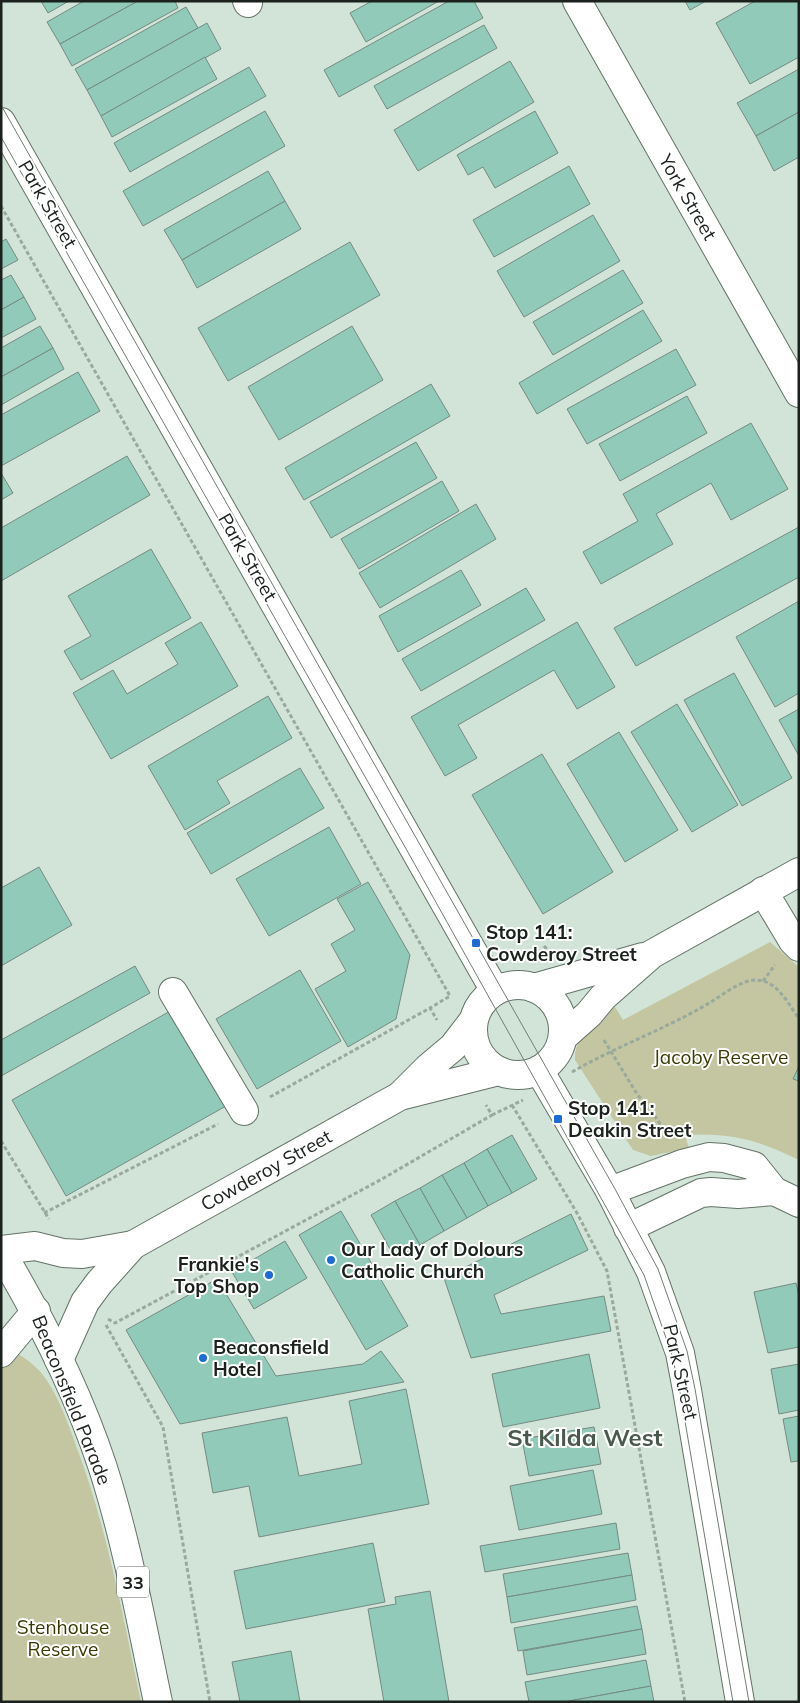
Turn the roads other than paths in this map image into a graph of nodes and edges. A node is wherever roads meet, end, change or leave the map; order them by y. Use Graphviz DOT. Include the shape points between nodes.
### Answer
graph roads {
  1 [pos="577,1"];
  2 [pos="1,122"];
  3 [pos="799,393"];
  4 [pos="799,872"];
  5 [pos="762,891"];
  6 [pos="799,947"];
  7 [pos="652,954"];
  8 [pos="534,988"];
  9 [pos="494,991"];
  10 [pos="173,992"];
  11 [pos="473,1021"];
  12 [pos="563,1037"];
  13 [pos="539,1070"];
  14 [pos="499,1072"];
  15 [pos="400,1096"];
  16 [pos="244,1111"];
  17 [pos="610,1191"];
  18 [pos="774,1191"];
  19 [pos="799,1203"];
  20 [pos="628,1228"];
  21 [pos="133,1245"];
  22 [pos="1,1251"];
  23 [pos="36,1311"];
  24 [pos="1,1319"];
  25 [pos="1,1353"];
  26 [pos="59,1360"];
  27 [pos="158,1702"];
  28 [pos="740,1702"];
  1 -- 3 [label="street, York Street"];
  2 -- 9 [label="street, Park Street"];
  4 -- 5 [label="street"];
  5 -- 6 [label="street"];
  5 -- 7 [label="street"];
  7 -- 8 [label="street"];
  7 -- 12 [label="street"];
  8 -- 9 [label="street" via="512,985"];
  8 -- 12 [label="street" via="554,1002 563,1025"];
  9 -- 11 [label="street" via="481,1002"];
  10 -- 16 [label="street"];
  11 -- 14 [label="street" via="472,1033 480,1056"];
  11 -- 15 [label="street, Cowderoy Street" via="453,1047"];
  12 -- 13 [label="street" via="554,1058"];
  13 -- 14 [label="street" via="521,1075"];
  13 -- 17 [label="street, Park Street"];
  14 -- 15 [label="street, Cowderoy Street"];
  15 -- 21 [label="street, Cowderoy Street"];
  17 -- 18 [label="street" via="709,1157 737,1160 754,1166"];
  17 -- 20 [label="street, Park Street"];
  18 -- 19 [label="street"];
  18 -- 20 [label="street" via="701,1193"];
  20 -- 28 [label="street, Park Street" via="651,1272 680,1353"];
  21 -- 22 [label="street, Cowderoy Street" via="82,1254 35,1246"];
  21 -- 26 [label="street, Cowderoy Street" via="85,1302"];
  22 -- 23 [label="street, Beaconsfield Parade / 33"];
  23 -- 24 [label="street"];
  23 -- 25 [label="street"];
  23 -- 26 [label="street, Beaconsfield Parade / 33"];
  26 -- 27 [label="street, Beaconsfield Parade / 33" via="101,1464 119,1524"];
}
